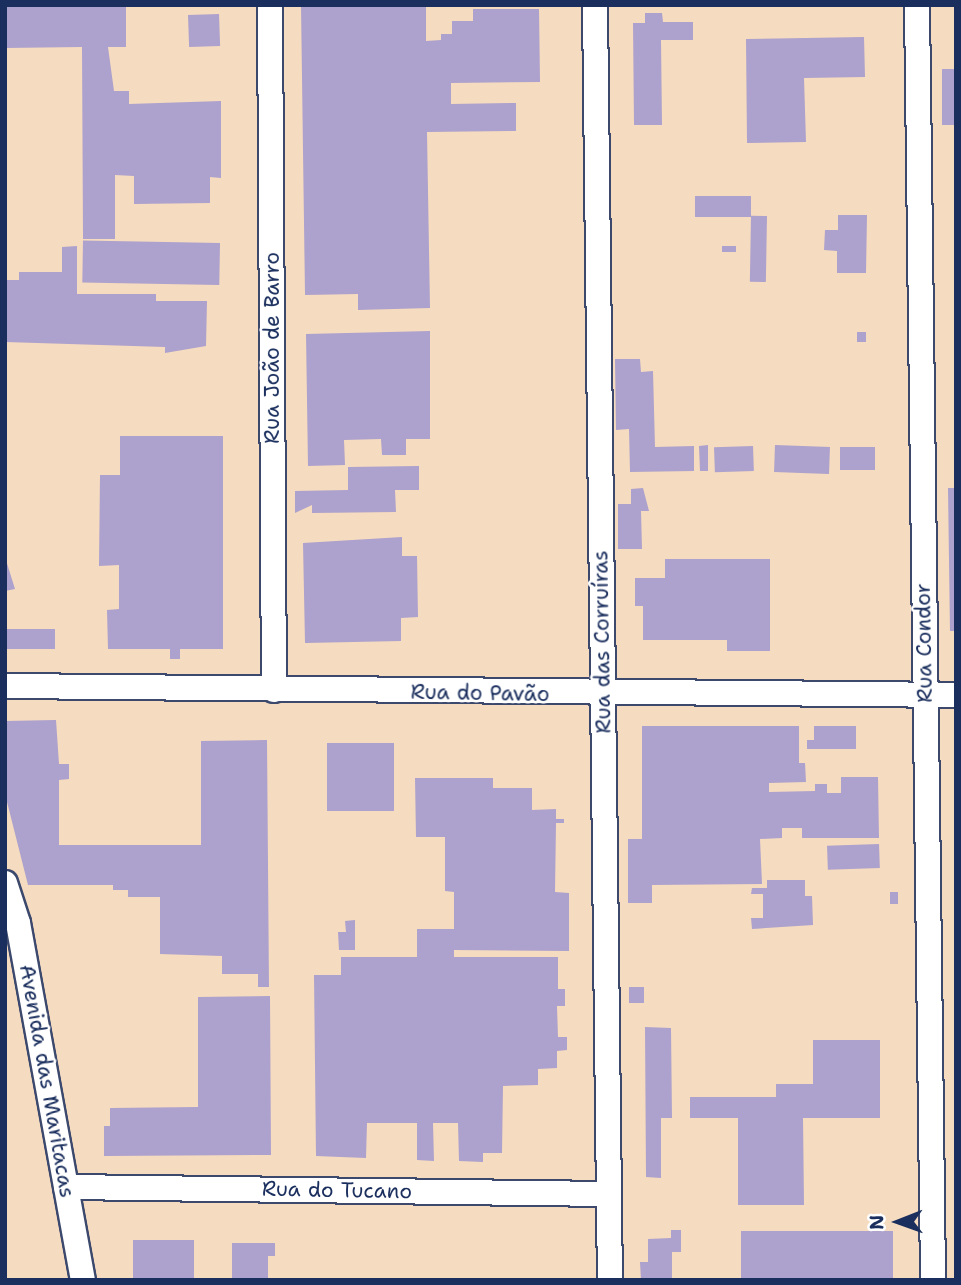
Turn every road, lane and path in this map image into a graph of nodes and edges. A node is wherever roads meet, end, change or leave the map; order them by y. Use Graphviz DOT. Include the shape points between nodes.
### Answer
graph roads {
  1 [pos="270,5"];
  2 [pos="595,5"];
  3 [pos="917,5"];
  4 [pos="5,686"];
  5 [pos="274,690"];
  6 [pos="603,694"];
  7 [pos="925,694"];
  8 [pos="956,695"];
  9 [pos="5,883"];
  10 [pos="66,1187"];
  11 [pos="609,1194"];
  12 [pos="83,1280"];
  13 [pos="610,1280"];
  14 [pos="933,1280"];
  1 -- 5 [label="street, Rua João de Barro"];
  2 -- 6 [label="street, Rua das Corruíras"];
  3 -- 7 [label="street, Rua Condor"];
  4 -- 5 [label="street, Rua do Pavão"];
  5 -- 6 [label="street, Rua do Pavão"];
  6 -- 7 [label="street, Rua do Pavão"];
  6 -- 11 [label="street, Rua das Corruíras"];
  7 -- 8 [label="street, Rua do Pavão"];
  7 -- 14 [label="street, Rua Condor"];
  9 -- 10 [label="street, Avenida das Maritacas" via="18,923"];
  10 -- 11 [label="street, Rua do Tucano"];
  10 -- 12 [label="street, Avenida das Maritacas"];
  11 -- 13 [label="street, Rua das Corruíras"];
}
